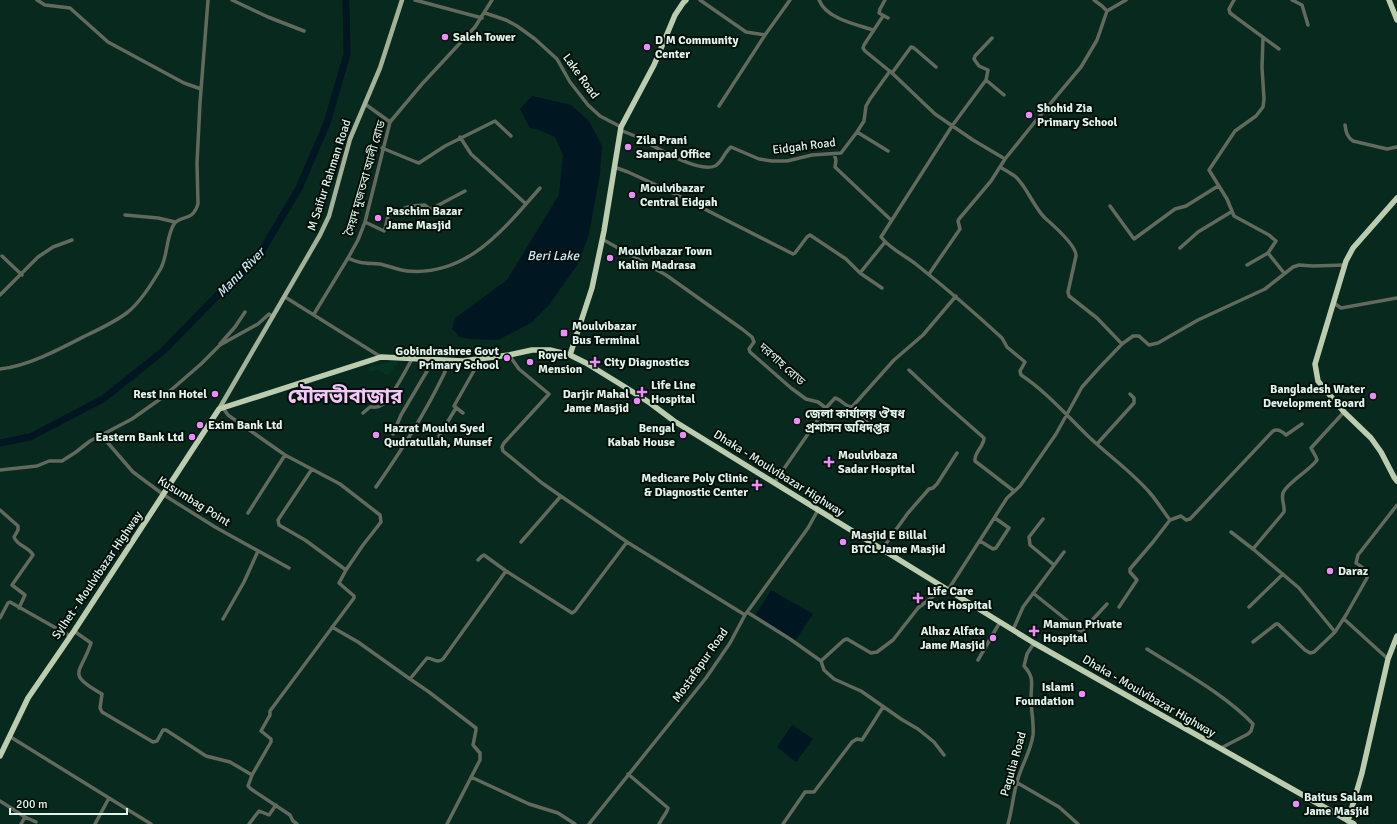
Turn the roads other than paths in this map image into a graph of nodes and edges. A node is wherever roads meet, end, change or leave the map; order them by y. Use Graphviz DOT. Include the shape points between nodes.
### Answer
graph roads {
  1 [pos="37,0"];
  2 [pos="208,0"];
  3 [pos="232,0"];
  4 [pos="402,0"];
  5 [pos="415,0"];
  6 [pos="492,0"];
  7 [pos="686,0"];
  8 [pos="700,0"];
  9 [pos="790,0"];
  10 [pos="819,0"];
  11 [pos="885,0"];
  12 [pos="1094,0"];
  13 [pos="1126,0"];
  14 [pos="1234,0"];
  15 [pos="1292,0"];
  16 [pos="1389,0"];
  17 [pos="1107,11"];
  18 [pos="485,13"];
  19 [pos="883,16"];
  20 [pos="482,18"];
  21 [pos="888,18"];
  22 [pos="1397,20"];
  23 [pos="1308,25"];
  24 [pos="304,30"];
  25 [pos="873,30"];
  26 [pos="765,35"];
  27 [pos="992,38"];
  28 [pos="1263,38"];
  29 [pos="1278,49"];
  30 [pos="936,67"];
  31 [pos="891,72"];
  32 [pos="986,80"];
  33 [pos="201,89"];
  34 [pos="1004,95"];
  35 [pos="365,104"];
  36 [pos="719,106"];
  37 [pos="390,122"];
  38 [pos="952,126"];
  39 [pos="1345,126"];
  40 [pos="620,128"];
  41 [pos="857,132"];
  42 [pos="511,136"];
  43 [pos="460,138"];
  44 [pos="382,148"];
  45 [pos="1397,148"];
  46 [pos="888,151"];
  47 [pos="834,154"];
  48 [pos="1005,159"];
  49 [pos="614,167"];
  50 [pos="1000,167"];
  51 [pos="1218,186"];
  52 [pos="540,188"];
  53 [pos="465,191"];
  54 [pos="1397,198"];
  55 [pos="526,204"];
  56 [pos="1110,206"];
  57 [pos="1231,212"];
  58 [pos="125,215"];
  59 [pos="891,220"];
  60 [pos="175,222"];
  61 [pos="365,222"];
  62 [pos="602,239"];
  63 [pos="72,240"];
  64 [pos="884,242"];
  65 [pos="1180,248"];
  66 [pos="1268,253"];
  67 [pos="2,256"];
  68 [pos="348,258"];
  69 [pos="1247,265"];
  70 [pos="1345,265"];
  71 [pos="860,273"];
  72 [pos="1284,273"];
  73 [pos="929,274"];
  74 [pos="22,275"];
  75 [pos="882,288"];
  76 [pos="0,294"];
  77 [pos="956,296"];
  78 [pos="285,297"];
  79 [pos="1397,298"];
  80 [pos="1334,303"];
  81 [pos="245,312"];
  82 [pos="314,314"];
  83 [pos="273,317"];
  84 [pos="1122,344"];
  85 [pos="220,345"];
  86 [pos="509,355"];
  87 [pos="570,355"];
  88 [pos="381,357"];
  89 [pos="412,359"];
  90 [pos="480,360"];
  91 [pos="433,361"];
  92 [pos="450,361"];
  93 [pos="0,369"];
  94 [pos="909,370"];
  95 [pos="1130,394"];
  96 [pos="456,408"];
  97 [pos="826,408"];
  98 [pos="850,408"];
  99 [pos="221,409"];
  100 [pos="1344,412"];
  101 [pos="363,413"];
  102 [pos="463,413"];
  103 [pos="1066,414"];
  104 [pos="1302,424"];
  105 [pos="870,425"];
  106 [pos="393,434"];
  107 [pos="101,435"];
  108 [pos="442,439"];
  109 [pos="1097,444"];
  110 [pos="957,452"];
  111 [pos="285,455"];
  112 [pos="312,469"];
  113 [pos="0,470"];
  114 [pos="1397,481"];
  115 [pos="774,483"];
  116 [pos="376,487"];
  117 [pos="1014,491"];
  118 [pos="164,495"];
  119 [pos="561,496"];
  120 [pos="1397,505"];
  121 [pos="0,510"];
  122 [pos="818,510"];
  123 [pos="248,513"];
  124 [pos="995,518"];
  125 [pos="1042,519"];
  126 [pos="1170,520"];
  127 [pos="1231,532"];
  128 [pos="980,541"];
  129 [pos="521,542"];
  130 [pos="627,542"];
  131 [pos="1253,549"];
  132 [pos="882,550"];
  133 [pos="258,551"];
  134 [pos="1064,552"];
  135 [pos="478,560"];
  136 [pos="1054,565"];
  137 [pos="289,568"];
  138 [pos="346,570"];
  139 [pos="506,571"];
  140 [pos="1283,574"];
  141 [pos="945,588"];
  142 [pos="1033,593"];
  143 [pos="1107,604"];
  144 [pos="1119,607"];
  145 [pos="1249,607"];
  146 [pos="19,608"];
  147 [pos="746,614"];
  148 [pos="0,618"];
  149 [pos="223,619"];
  150 [pos="1344,619"];
  151 [pos="1000,622"];
  152 [pos="332,627"];
  153 [pos="1013,630"];
  154 [pos="1335,632"];
  155 [pos="72,633"];
  156 [pos="1397,636"];
  157 [pos="1253,642"];
  158 [pos="1034,643"];
  159 [pos="1147,649"];
  160 [pos="1388,659"];
  161 [pos="978,660"];
  162 [pos="821,661"];
  163 [pos="410,679"];
  164 [pos="883,707"];
  165 [pos="8,736"];
  166 [pos="1220,749"];
  167 [pos="944,755"];
  168 [pos="0,756"];
  169 [pos="628,774"];
  170 [pos="252,775"];
  171 [pos="472,777"];
  172 [pos="1016,782"];
  173 [pos="110,798"];
  174 [pos="0,801"];
  175 [pos="276,805"];
  176 [pos="25,817"];
  177 [pos="36,822"];
  178 [pos="144,822"];
  179 [pos="1351,823"];
  180 [pos="21,824"];
  181 [pos="94,824"];
  182 [pos="151,824"];
  183 [pos="249,824"];
  184 [pos="297,824"];
  185 [pos="447,824"];
  186 [pos="575,824"];
  187 [pos="589,824"];
  188 [pos="659,824"];
  189 [pos="783,824"];
  190 [pos="1008,824"];
  191 [pos="1078,824"];
  1 -- 33 [label="street" via="45,5 70,8 108,42 184,83"];
  2 -- 33 [label="street"];
  3 -- 24 [label="street"];
  4 -- 35 [label="main road, M Saifur Rahman Road" via="380,68"];
  5 -- 20 [label="street"];
  6 -- 18 [label="street, সৈয়দ মুজতবা আলী রোড"];
  7 -- 40 [label="highway" via="675,15 654,65"];
  8 -- 26 [label="street" via="746,32"];
  9 -- 26 [label="street"];
  10 -- 25 [label="street" via="828,12 842,20"];
  11 -- 19 [label="street" via="879,11"];
  12 -- 17 [label="street"];
  13 -- 17 [label="street"];
  14 -- 28 [label="street" via="1229,9 1230,13"];
  15 -- 23 [label="street" via="1302,5"];
  16 -- 22 [label="highway"];
  17 -- 48 [label="street" via="1094,45 1080,67"];
  18 -- 20 [label="street, সৈয়দ মুজতবা আলী রোড"];
  18 -- 40 [label="street, Lake Road" via="506,20 535,39 557,59 570,82 588,105"];
  19 -- 21 [label="street"];
  19 -- 25 [label="street"];
  20 -- 37 [label="street, সৈয়দ মুজতবা আলী রোড"];
  25 -- 31 [label="street" via="863,48"];
  26 -- 36 [label="street"];
  27 -- 32 [label="street" via="974,59 988,70"];
  28 -- 29 [label="street"];
  28 -- 51 [label="street" via="1264,104 1256,116 1235,131 1210,167 1210,174"];
  30 -- 31 [label="street, Eidgah Road" via="911,47"];
  31 -- 38 [label="street" via="935,114"];
  31 -- 41 [label="street, Eidgah Road" via="866,106 864,121"];
  32 -- 34 [label="street"];
  32 -- 38 [label="street"];
  33 -- 60 [label="street" via="197,163 198,204 193,214"];
  35 -- 37 [label="street"];
  35 -- 78 [label="main road, M Saifur Rahman Road" via="350,139 329,216"];
  37 -- 44 [label="street, সৈয়দ মুজতবা আলী রোড"];
  38 -- 48 [label="street"];
  38 -- 59 [label="street"];
  39 -- 45 [label="street" via="1346,134 1353,141 1387,149"];
  40 -- 47 [label="street, Eidgah Road" via="670,156 708,167 718,164 731,147 759,159 772,161"];
  40 -- 49 [label="highway"];
  41 -- 46 [label="street"];
  41 -- 47 [label="street, Eidgah Road" via="843,152"];
  42 -- 43 [label="street" via="495,121"];
  43 -- 44 [label="street" via="419,163"];
  43 -- 55 [label="street" via="471,154"];
  44 -- 61 [label="street, সৈয়দ মুজতবা আলী রোড"];
  47 -- 59 [label="street" via="835,167"];
  48 -- 50 [label="street"];
  49 -- 62 [label="highway"];
  49 -- 71 [label="street" via="665,189 793,254 810,235 846,259"];
  50 -- 73 [label="street" via="959,219 960,229"];
  50 -- 84 [label="street" via="1015,176 1042,214 1062,233 1076,252 1069,296 1097,318"];
  51 -- 56 [label="street" via="1186,206 1175,209 1134,239"];
  51 -- 57 [label="street" via="1227,199"];
  52 -- 55 [label="street"];
  53 -- 61 [label="street" via="430,209 425,205 411,206 389,214 384,231"];
  54 -- 70 [label="highway" via="1353,248"];
  55 -- 68 [label="street" via="476,253 440,270 406,271"];
  57 -- 65 [label="street" via="1198,232"];
  57 -- 66 [label="street" via="1276,241"];
  58 -- 60 [label="street"];
  59 -- 64 [label="street" via="881,236"];
  60 -- 93 [label="street" via="162,266 149,287 128,311 108,325 51,354"];
  61 -- 68 [label="street, সৈয়দ মুজতবা আলী রোড"];
  62 -- 87 [label="highway" via="592,288"];
  62 -- 97 [label="street, দরগাহ রোড" via="666,276 742,329 754,342 750,352 791,388 806,399 818,402"];
  63 -- 74 [label="street" via="53,247 38,257"];
  64 -- 71 [label="street"];
  64 -- 73 [label="street"];
  66 -- 69 [label="street"];
  66 -- 72 [label="street"];
  67 -- 74 [label="street"];
  68 -- 82 [label="street, সৈয়দ মুজতবা আলী রোড"];
  70 -- 72 [label="street" via="1299,265"];
  70 -- 80 [label="highway"];
  71 -- 75 [label="street"];
  72 -- 84 [label="street" via="1265,289 1198,320 1158,343 1149,345 1139,336 1133,336"];
  73 -- 77 [label="street"];
  74 -- 76 [label="street"];
  77 -- 98 [label="street" via="923,335 894,360"];
  77 -- 103 [label="street" via="1002,338 1007,347 1024,360 1021,375"];
  78 -- 82 [label="street"];
  78 -- 83 [label="main road, M Saifur Rahman Road"];
  79 -- 80 [label="street" via="1341,308"];
  80 -- 100 [label="highway" via="1315,364 1318,381"];
  81 -- 85 [label="street"];
  82 -- 88 [label="street"];
  83 -- 85 [label="street" via="269,314 258,324"];
  83 -- 99 [label="main road, M Saifur Rahman Road"];
  84 -- 103 [label="street" via="1082,387"];
  85 -- 107 [label="street" via="163,398 132,419"];
  86 -- 87 [label="highway, Dhaka - Moulvibazar Highway" via="532,350 550,350"];
  86 -- 90 [label="highway, Dhaka - Moulvibazar Highway"];
  86 -- 119 [label="street" via="519,369 549,394 504,443 503,451"];
  87 -- 115 [label="highway, Dhaka - Moulvibazar Highway" via="625,386 674,421"];
  88 -- 89 [label="highway, Dhaka - Moulvibazar Highway"];
  88 -- 99 [label="highway, Dhaka - Moulvibazar Highway"];
  89 -- 91 [label="highway, Dhaka - Moulvibazar Highway"];
  89 -- 101 [label="street" via="384,403 378,407 370,407"];
  90 -- 92 [label="highway, Dhaka - Moulvibazar Highway"];
  90 -- 96 [label="street" via="454,406"];
  91 -- 92 [label="highway, Dhaka - Moulvibazar Highway"];
  91 -- 106 [label="street"];
  92 -- 116 [label="street" via="414,430"];
  94 -- 117 [label="street" via="979,433 984,441 974,457 975,461"];
  95 -- 109 [label="street" via="1134,398 1134,403"];
  96 -- 102 [label="street"];
  96 -- 108 [label="street" via="439,436"];
  97 -- 98 [label="street" via="834,398"];
  97 -- 115 [label="street"];
  98 -- 105 [label="street"];
  99 -- 111 [label="street"];
  99 -- 118 [label="highway, Sylhet - Moulvibazar Highway"];
  100 -- 114 [label="highway" via="1371,438"];
  100 -- 131 [label="street" via="1311,448 1317,460 1286,489 1282,498 1284,512"];
  103 -- 109 [label="street"];
  103 -- 117 [label="street" via="1056,434"];
  104 -- 126 [label="street" via="1286,435 1279,430 1273,431 1190,519 1178,516"];
  107 -- 113 [label="street" via="62,461"];
  107 -- 118 [label="street, Kusumbag Point" via="132,472"];
  109 -- 126 [label="street" via="1150,493"];
  110 -- 132 [label="street" via="937,484 929,489 908,514"];
  111 -- 112 [label="street"];
  111 -- 123 [label="street"];
  112 -- 138 [label="street" via="277,523"];
  112 -- 138 [label="street" via="340,484 380,515 381,522"];
  115 -- 122 [label="highway, Dhaka - Moulvibazar Highway"];
  117 -- 124 [label="street"];
  118 -- 133 [label="street, Kusumbag Point"];
  118 -- 155 [label="highway, Sylhet - Moulvibazar Highway"];
  119 -- 129 [label="street"];
  119 -- 130 [label="street"];
  120 -- 150 [label="street" via="1358,555 1356,562 1366,570 1367,578"];
  121 -- 146 [label="street" via="18,526 14,537 16,541 33,555 12,585 25,595"];
  122 -- 132 [label="highway, Dhaka - Moulvibazar Highway"];
  122 -- 147 [label="street, Mostafapur Road" via="808,528"];
  124 -- 128 [label="street"];
  124 -- 128 [label="street" via="1009,528 996,548 993,549"];
  125 -- 136 [label="street" via="1029,537 1030,545"];
  126 -- 144 [label="street" via="1130,569 1137,580"];
  127 -- 131 [label="street"];
  128 -- 141 [label="street"];
  130 -- 139 [label="street" via="572,613"];
  130 -- 147 [label="street"];
  131 -- 140 [label="street"];
  132 -- 141 [label="highway, Dhaka - Moulvibazar Highway"];
  133 -- 137 [label="street, Kusumbag Point"];
  133 -- 149 [label="street"];
  134 -- 136 [label="street"];
  135 -- 139 [label="street" via="484,555"];
  136 -- 142 [label="street"];
  138 -- 152 [label="street" via="339,583 354,598"];
  139 -- 163 [label="street" via="443,658 437,661 427,658"];
  140 -- 145 [label="street"];
  140 -- 154 [label="street" via="1299,588"];
  141 -- 151 [label="highway, Dhaka - Moulvibazar Highway"];
  141 -- 162 [label="street" via="918,608 893,640 877,652 871,653 847,639"];
  142 -- 143 [label="street" via="1082,631"];
  142 -- 153 [label="street" via="1023,607"];
  146 -- 148 [label="street" via="8,603"];
  146 -- 155 [label="street"];
  147 -- 162 [label="street" via="790,639"];
  147 -- 169 [label="street, Mostafapur Road" via="706,678"];
  150 -- 154 [label="street"];
  150 -- 160 [label="street"];
  151 -- 153 [label="highway, Dhaka - Moulvibazar Highway"];
  151 -- 161 [label="street"];
  152 -- 163 [label="street"];
  152 -- 170 [label="street" via="270,711 261,731 271,742"];
  153 -- 158 [label="highway, Dhaka - Moulvibazar Highway"];
  154 -- 157 [label="street" via="1310,653 1278,624"];
  155 -- 165 [label="highway, Sylhet - Moulvibazar Highway" via="28,698"];
  155 -- 170 [label="street" via="91,644 78,674 86,686 102,694 102,712 153,742 157,741 163,730 166,730 206,756 230,762"];
  156 -- 160 [label="highway"];
  158 -- 166 [label="highway, Dhaka - Moulvibazar Highway"];
  158 -- 172 [label="street, Pagulia Road" via="1027,654 1024,666 1032,681 1033,735"];
  159 -- 166 [label="street" via="1211,689 1253,724 1251,731 1244,738"];
  160 -- 179 [label="highway"];
  162 -- 164 [label="street" via="824,670 834,678 861,691"];
  163 -- 171 [label="street" via="476,728 472,745 481,756"];
  164 -- 167 [label="street" via="918,728"];
  164 -- 189 [label="street" via="862,740 852,742 814,792 804,792"];
  165 -- 168 [label="highway, Sylhet - Moulvibazar Highway"];
  165 -- 173 [label="street"];
  166 -- 179 [label="highway, Dhaka - Moulvibazar Highway"];
  169 -- 187 [label="street, Mostafapur Road"];
  169 -- 188 [label="street" via="668,808"];
  170 -- 175 [label="street" via="248,786"];
  171 -- 185 [label="street"];
  171 -- 186 [label="street" via="529,804 558,813"];
  172 -- 190 [label="street, Pagulia Road"];
  172 -- 191 [label="street" via="1059,807"];
  173 -- 178 [label="street"];
  173 -- 181 [label="street"];
  174 -- 176 [label="street"];
  175 -- 183 [label="street" via="269,815 259,811"];
  175 -- 184 [label="street" via="290,814"];
  176 -- 177 [label="street"];
  176 -- 180 [label="street"];
  178 -- 182 [label="street"];
}
